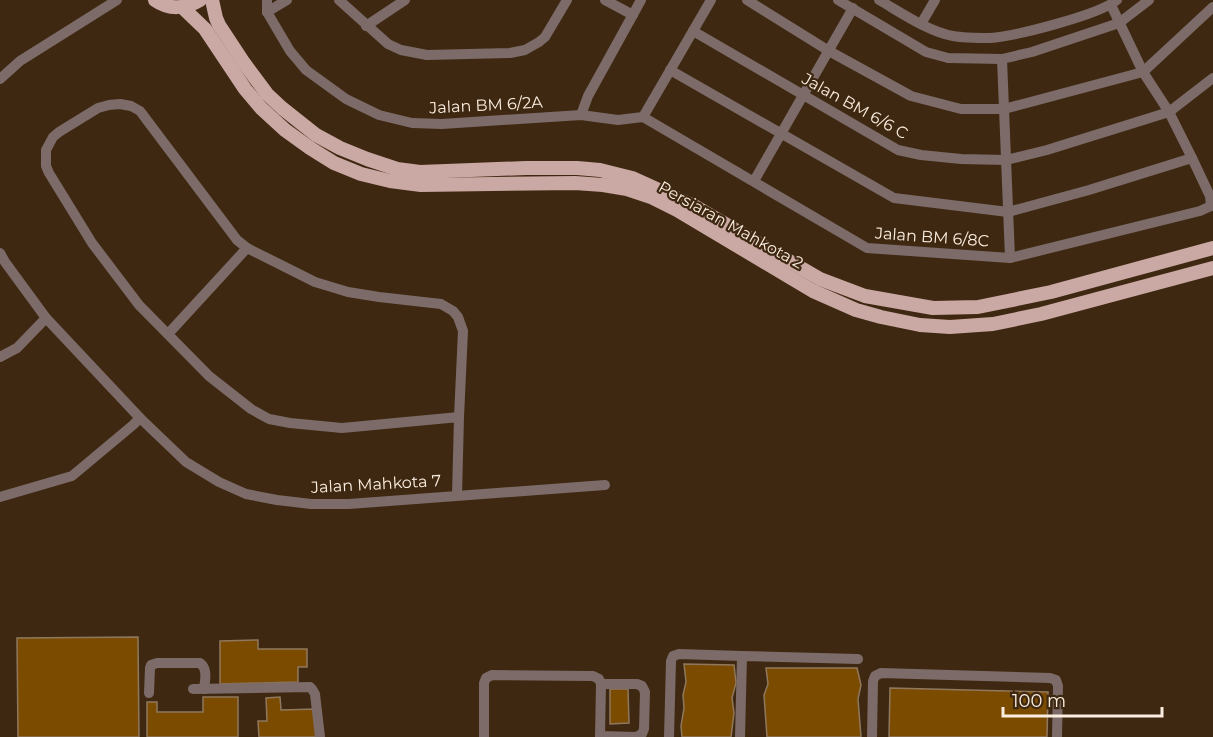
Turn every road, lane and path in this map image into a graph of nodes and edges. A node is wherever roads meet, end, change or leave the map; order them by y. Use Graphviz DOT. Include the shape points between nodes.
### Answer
graph roads {
  1 [pos="117,0"];
  2 [pos="155,0"];
  3 [pos="200,0"];
  4 [pos="212,0"];
  5 [pos="267,0"];
  6 [pos="287,0"];
  7 [pos="339,0"];
  8 [pos="405,0"];
  9 [pos="567,0"];
  10 [pos="604,0"];
  11 [pos="641,0"];
  12 [pos="711,0"];
  13 [pos="747,0"];
  14 [pos="838,0"];
  15 [pos="879,0"];
  16 [pos="934,0"];
  17 [pos="1149,0"];
  18 [pos="1114,3"];
  19 [pos="182,8"];
  20 [pos="853,8"];
  21 [pos="1213,8"];
  22 [pos="267,12"];
  23 [pos="633,15"];
  24 [pos="1119,23"];
  25 [pos="921,24"];
  26 [pos="366,26"];
  27 [pos="693,30"];
  28 [pos="829,51"];
  29 [pos="1002,59"];
  30 [pos="670,70"];
  31 [pos="1143,72"];
  32 [pos="0,79"];
  33 [pos="1211,83"];
  34 [pos="804,94"];
  35 [pos="1004,109"];
  36 [pos="1169,112"];
  37 [pos="581,115"];
  38 [pos="643,117"];
  39 [pos="781,134"];
  40 [pos="1192,158"];
  41 [pos="1006,160"];
  42 [pos="754,181"];
  43 [pos="1212,206"];
  44 [pos="1008,212"];
  45 [pos="247,248"];
  46 [pos="1213,248"];
  47 [pos="0,254"];
  48 [pos="1010,258"];
  49 [pos="1213,268"];
  50 [pos="816,285"];
  51 [pos="46,318"];
  52 [pos="168,334"];
  53 [pos="0,357"];
  54 [pos="459,417"];
  55 [pos="140,418"];
  56 [pos="605,485"];
  57 [pos="457,495"];
  58 [pos="0,497"];
  59 [pos="742,656"];
  60 [pos="858,659"];
  61 [pos="601,684"];
  62 [pos="149,693"];
  63 [pos="320,737"];
  64 [pos="484,737"];
  65 [pos="600,737"];
  66 [pos="669,737"];
  67 [pos="740,737"];
  68 [pos="872,737"];
  69 [pos="1057,737"];
  1 -- 32 [label="street" via="21,61"];
  2 -- 19 [label="main road"];
  3 -- 19 [label="main road"];
  4 -- 50 [label="main road, Persiaran Mahkota 2" via="219,25 267,94 316,135 340,148 397,169 420,172 577,168 632,178 696,207"];
  5 -- 22 [label="street"];
  6 -- 22 [label="street"];
  7 -- 26 [label="street"];
  8 -- 26 [label="street"];
  9 -- 26 [label="street" via="545,37 517,52 427,56 396,48"];
  10 -- 23 [label="street"];
  11 -- 23 [label="street"];
  12 -- 27 [label="street"];
  13 -- 28 [label="street"];
  14 -- 20 [label="street"];
  15 -- 25 [label="street"];
  16 -- 25 [label="street"];
  17 -- 24 [label="street"];
  18 -- 24 [label="street"];
  18 -- 25 [label="street" via="1080,17 990,38 953,36"];
  19 -- 50 [label="main road, Persiaran Mahkota 2" via="205,29 261,108 334,163 380,179 421,185 575,183 627,189 677,210"];
  20 -- 28 [label="street"];
  20 -- 29 [label="street" via="926,52 948,58"];
  21 -- 31 [label="street"];
  22 -- 37 [label="street, Jalan BM 6/2A" via="306,70 346,99 379,115 411,123 442,124"];
  23 -- 37 [label="street"];
  24 -- 29 [label="street"];
  24 -- 31 [label="street"];
  27 -- 30 [label="street"];
  27 -- 34 [label="street, Jalan BM 6/6 C"];
  28 -- 34 [label="street"];
  28 -- 35 [label="street" via="911,96 962,109"];
  29 -- 35 [label="street"];
  30 -- 38 [label="street"];
  30 -- 39 [label="street"];
  31 -- 35 [label="street"];
  31 -- 36 [label="street"];
  33 -- 36 [label="street, Jalan BM 6/6 C"];
  34 -- 39 [label="street"];
  34 -- 41 [label="street, Jalan BM 6/6 C" via="898,150 951,158"];
  35 -- 41 [label="street"];
  36 -- 40 [label="street"];
  36 -- 41 [label="street, Jalan BM 6/6 C"];
  37 -- 38 [label="street, Jalan BM 6/2A" via="618,120"];
  38 -- 42 [label="street, Jalan BM 6/8C"];
  39 -- 42 [label="street"];
  39 -- 44 [label="street" via="894,198"];
  40 -- 43 [label="street"];
  40 -- 44 [label="street"];
  41 -- 44 [label="street"];
  42 -- 48 [label="street, Jalan BM 6/8C" via="867,248"];
  43 -- 48 [label="street, Jalan BM 6/8C"];
  44 -- 48 [label="street"];
  45 -- 52 [label="street"];
  45 -- 52 [label="street" via="140,111 120,104 98,108 53,137 46,150 49,173 92,243 139,305"];
  45 -- 54 [label="street" via="315,282 348,292 441,304 453,311 463,331"];
  46 -- 50 [label="main road, Persiaran Mahkota 2" via="1051,292 978,307 933,308"];
  47 -- 51 [label="street, Jalan Mahkota 7"];
  49 -- 50 [label="main road, Persiaran Mahkota 2" via="1041,314 993,324 950,327 920,325 856,310"];
  51 -- 53 [label="street" via="17,348"];
  51 -- 55 [label="street, Jalan Mahkota 7"];
  52 -- 54 [label="street" via="209,376 244,405 269,419 342,428"];
  54 -- 57 [label="street"];
  55 -- 57 [label="street, Jalan Mahkota 7" via="186,462 246,494 311,504"];
  55 -- 58 [label="street" via="72,476"];
  56 -- 57 [label="street, Jalan Mahkota 7"];
  59 -- 60 [label="street"];
  59 -- 66 [label="street" via="674,656"];
  59 -- 67 [label="street"];
  61 -- 64 [label="street" via="593,676 492,675 484,683"];
  61 -- 65 [label="street"];
  61 -- 65 [label="street" via="637,684 645,692 642,735"];
  62 -- 63 [label="street" via="150,668 154,663 200,663 205,671 199,689 310,687 315,694"];
  68 -- 69 [label="street" via="873,681 881,674 1056,680"];
}
